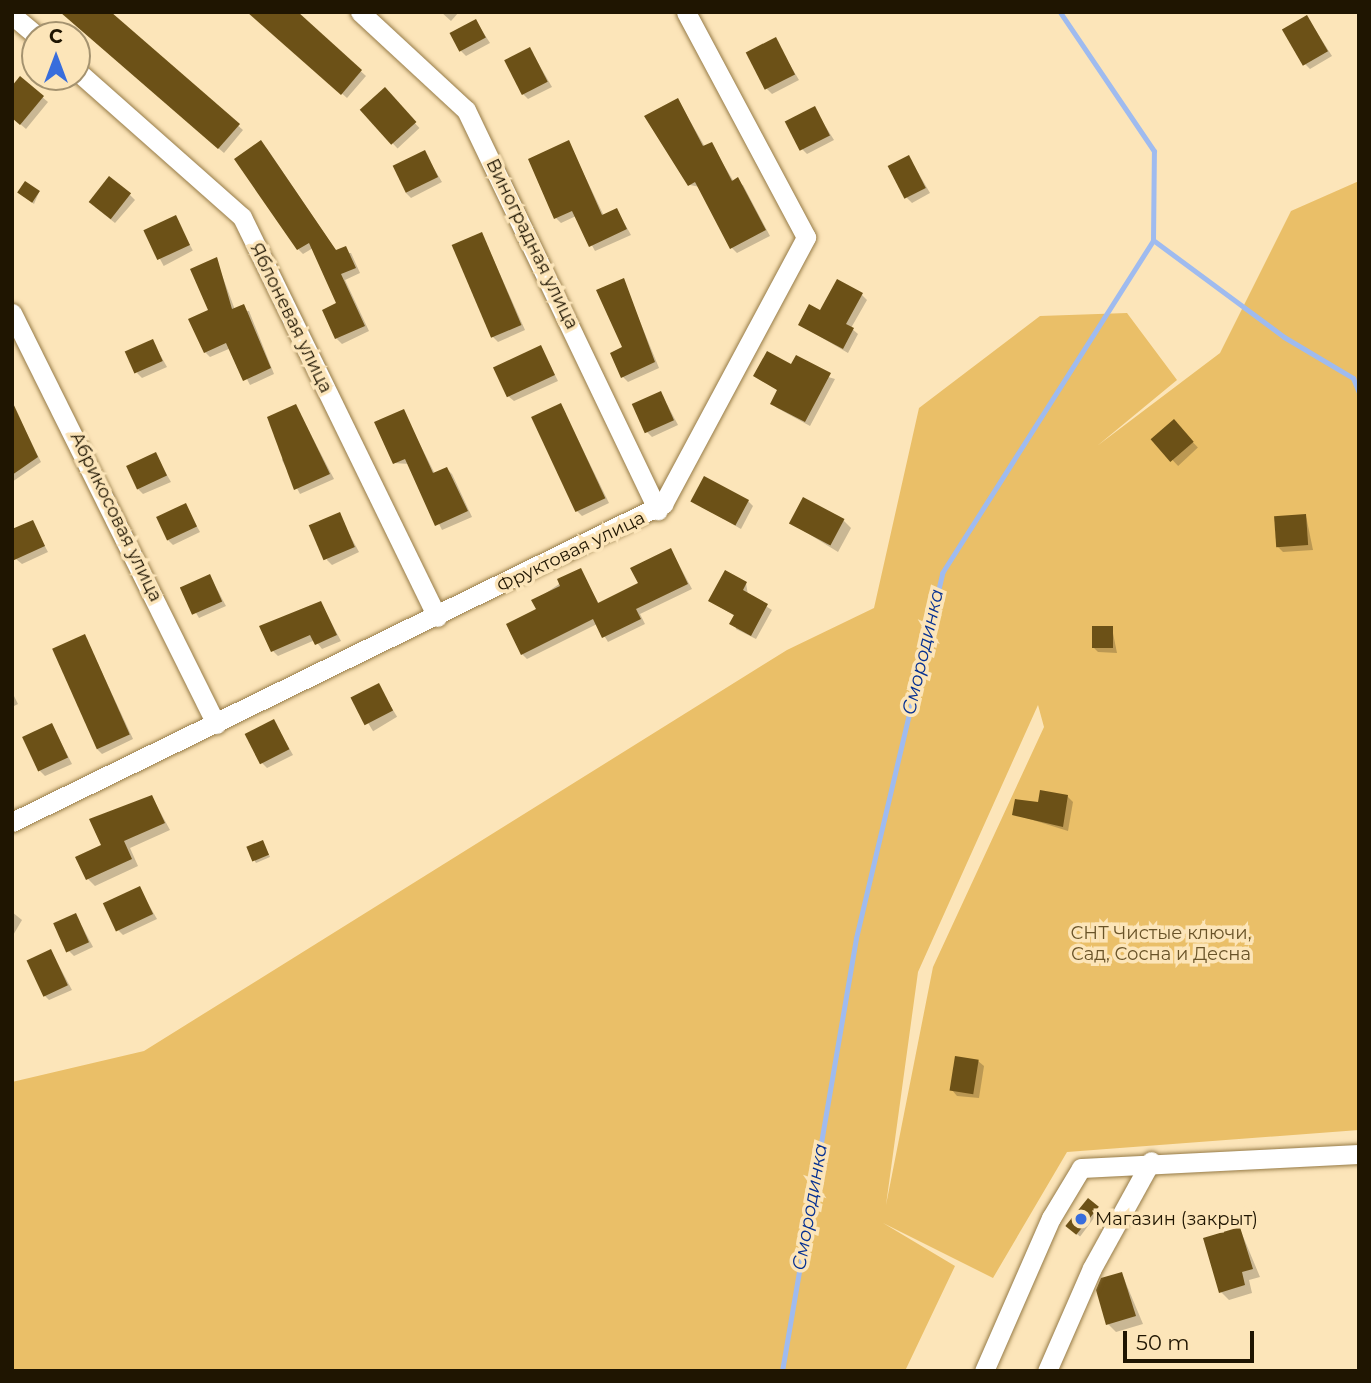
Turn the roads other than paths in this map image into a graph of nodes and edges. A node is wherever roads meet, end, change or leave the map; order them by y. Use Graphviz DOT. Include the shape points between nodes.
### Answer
graph roads {
  1 [pos="360,12"];
  2 [pos="686,12"];
  3 [pos="91,83"];
  4 [pos="12,313"];
  5 [pos="658,510"];
  6 [pos="437,617"];
  7 [pos="216,724"];
  8 [pos="12,822"];
  9 [pos="1359,1154"];
  10 [pos="1151,1161"];
  11 [pos="984,1371"];
  12 [pos="1047,1371"];
  1 -- 5 [label="street, Виноградная улица" via="466,110"];
  2 -- 5 [label="street, Фруктовая улица" via="806,237"];
  3 -- 6 [label="street, Яблоневая улица" via="242,217"];
  4 -- 7 [label="street, Абрикосовая улица"];
  5 -- 6 [label="street, Фруктовая улица"];
  6 -- 7 [label="street, Фруктовая улица"];
  7 -- 8 [label="street, Фруктовая улица"];
  9 -- 10 [label="street"];
  10 -- 11 [label="street" via="1081,1168 1051,1218"];
  10 -- 12 [label="street" via="1092,1268"];
}
